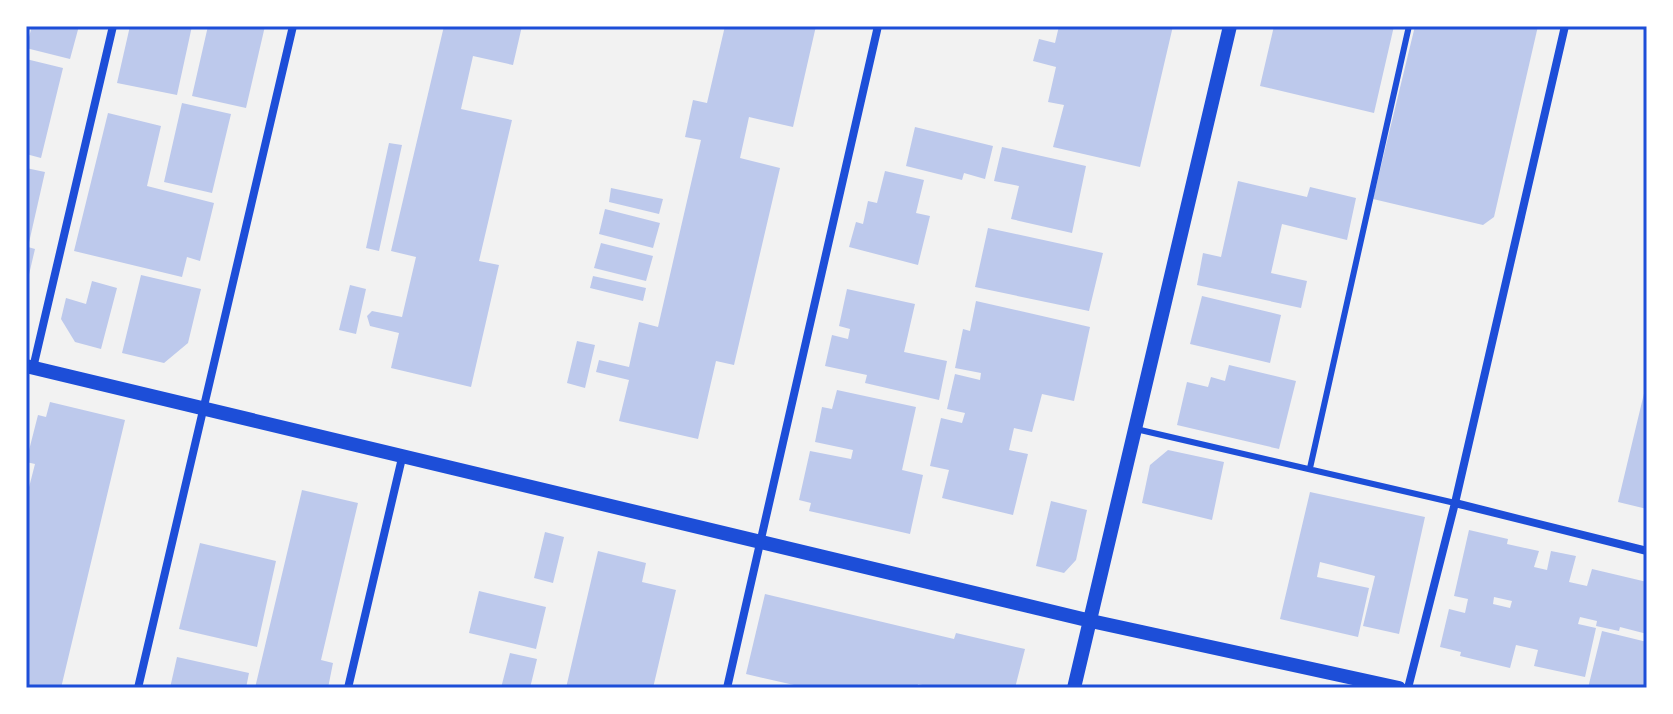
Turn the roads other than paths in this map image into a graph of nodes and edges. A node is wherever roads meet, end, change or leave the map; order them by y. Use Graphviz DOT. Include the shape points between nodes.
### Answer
graph roads {
  1 [pos="113,26"];
  2 [pos="293,26"];
  3 [pos="878,26"];
  4 [pos="1230,26"];
  5 [pos="1409,26"];
  6 [pos="1565,26"];
  7 [pos="30,367"];
  8 [pos="203,410"];
  9 [pos="1136,429"];
  10 [pos="402,458"];
  11 [pos="1310,468"];
  12 [pos="1455,503"];
  13 [pos="761,543"];
  14 [pos="1647,551"];
  15 [pos="1091,621"];
  16 [pos="138,688"];
  17 [pos="348,688"];
  18 [pos="727,688"];
  19 [pos="1074,688"];
  20 [pos="1399,688"];
  21 [pos="1408,688"];
  1 -- 7 [label="street"];
  2 -- 8 [label="street"];
  3 -- 13 [label="street"];
  4 -- 9 [label="street"];
  5 -- 11 [label="lane"];
  6 -- 12 [label="street"];
  7 -- 8 [label="street"];
  8 -- 10 [label="street"];
  8 -- 16 [label="street"];
  9 -- 11 [label="lane"];
  9 -- 15 [label="street"];
  10 -- 13 [label="street"];
  10 -- 17 [label="street"];
  11 -- 12 [label="lane"];
  12 -- 14 [label="street"];
  12 -- 21 [label="street"];
  13 -- 15 [label="street"];
  13 -- 18 [label="street"];
  15 -- 19 [label="street"];
  15 -- 20 [label="street"];
}
